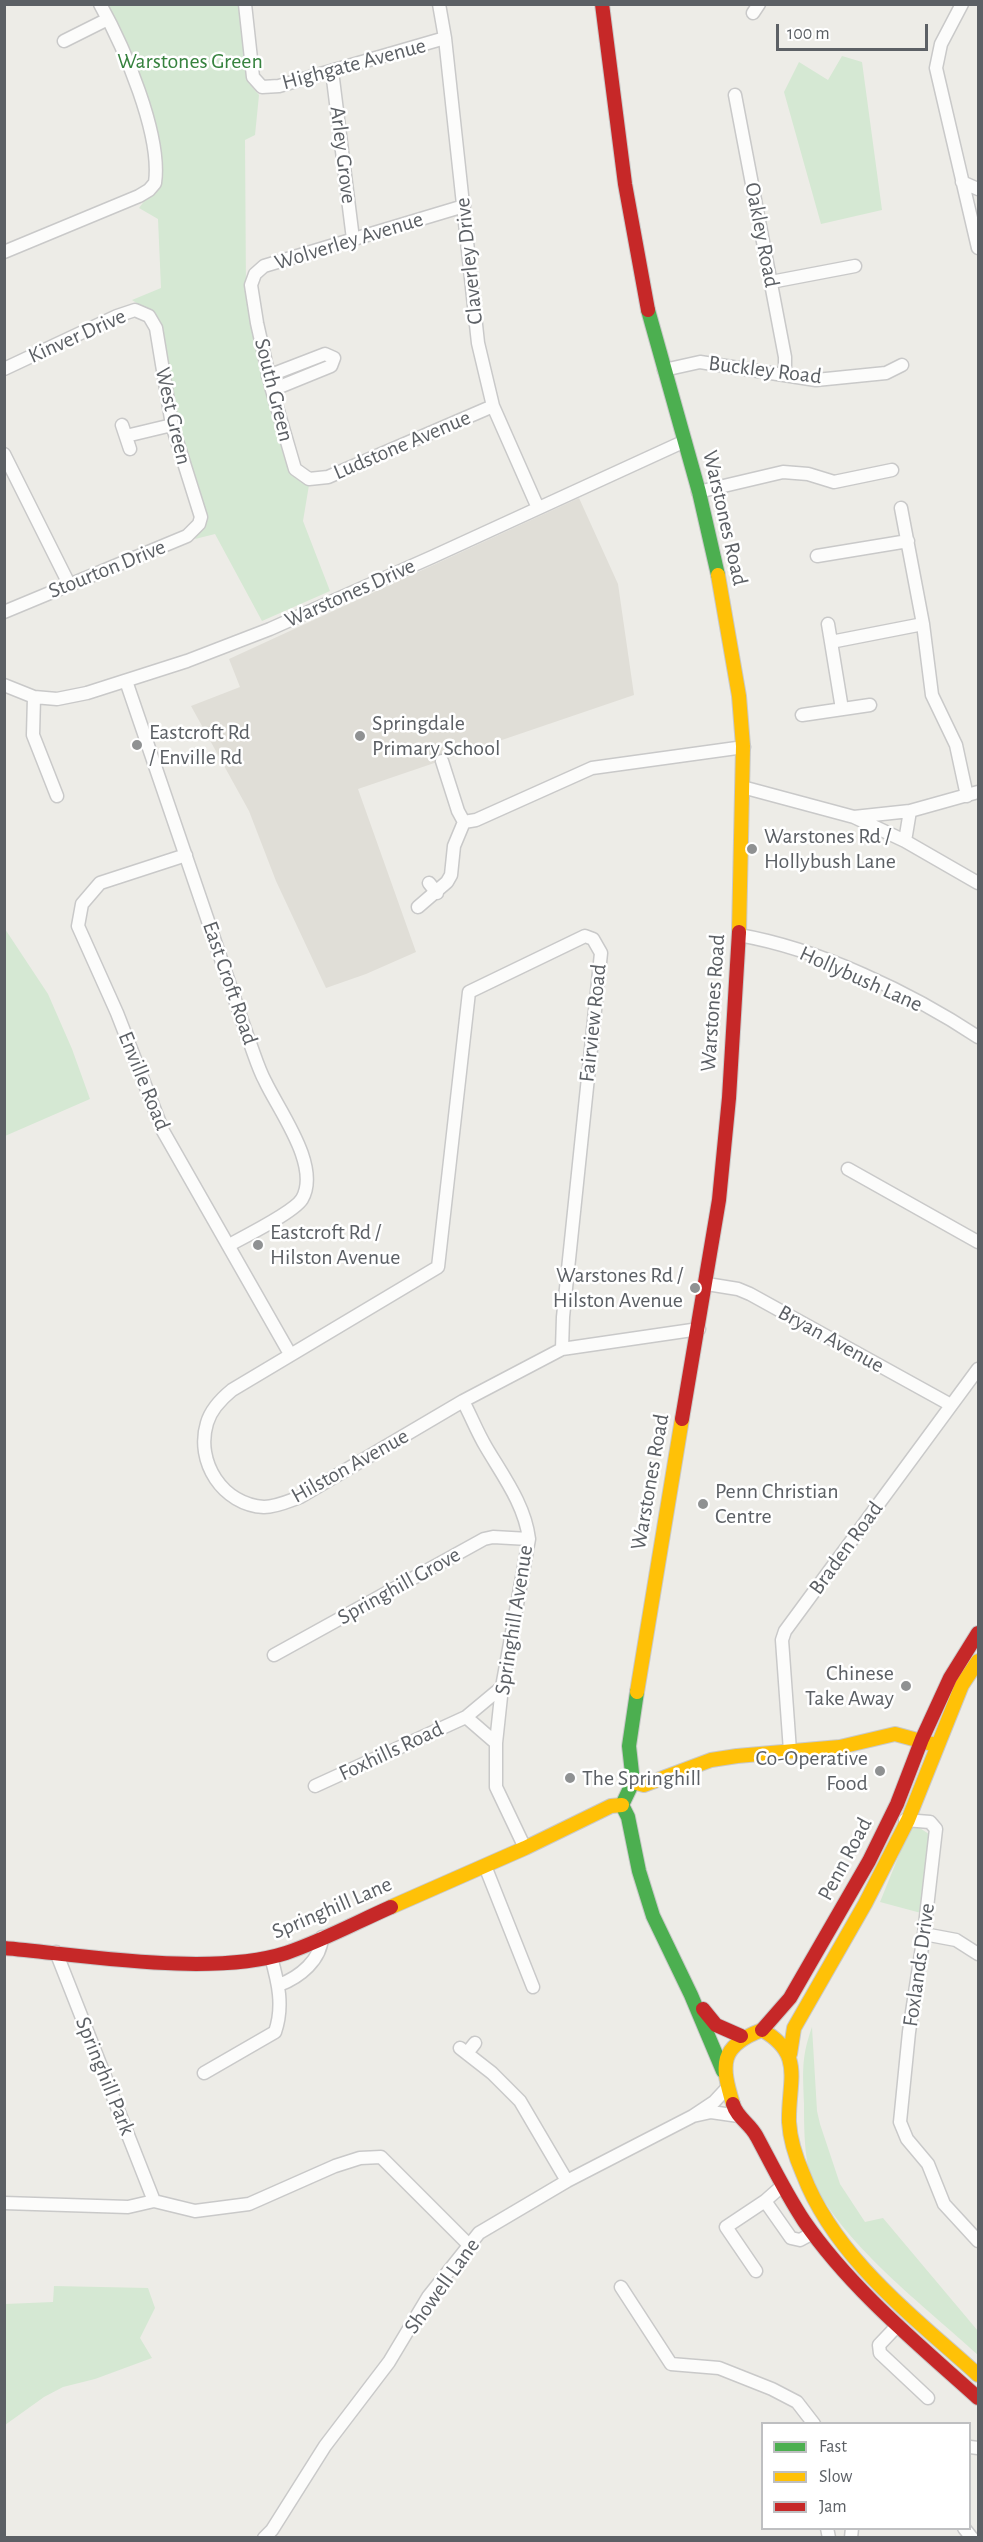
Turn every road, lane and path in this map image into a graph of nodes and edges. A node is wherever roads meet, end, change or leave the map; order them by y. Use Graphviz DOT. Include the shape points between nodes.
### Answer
graph roads {
  1 [pos="100,4"];
  2 [pos="245,4"];
  3 [pos="440,4"];
  4 [pos="602,4"];
  5 [pos="962,4"];
  6 [pos="108,19"];
  7 [pos="446,38"];
  8 [pos="64,41"];
  9 [pos="332,71"];
  10 [pos="735,94"];
  11 [pos="962,182"];
  12 [pos="978,189"];
  13 [pos="464,206"];
  14 [pos="353,239"];
  15 [pos="978,248"];
  16 [pos="4,252"];
  17 [pos="855,266"];
  18 [pos="771,282"];
  19 [pos="252,293"];
  20 [pos="149,316"];
  21 [pos="902,365"];
  22 [pos="4,369"];
  23 [pos="664,370"];
  24 [pos="785,375"];
  25 [pos="268,376"];
  26 [pos="272,390"];
  27 [pos="493,406"];
  28 [pos="172,425"];
  29 [pos="685,441"];
  30 [pos="130,449"];
  31 [pos="4,454"];
  32 [pos="892,470"];
  33 [pos="309,479"];
  34 [pos="699,492"];
  35 [pos="538,508"];
  36 [pos="902,508"];
  37 [pos="201,516"];
  38 [pos="908,541"];
  39 [pos="817,556"];
  40 [pos="69,584"];
  41 [pos="4,612"];
  42 [pos="828,624"];
  43 [pos="923,624"];
  44 [pos="831,642"];
  45 [pos="126,681"];
  46 [pos="4,686"];
  47 [pos="34,698"];
  48 [pos="870,705"];
  49 [pos="842,709"];
  50 [pos="802,715"];
  51 [pos="744,747"];
  52 [pos="442,760"];
  53 [pos="746,788"];
  54 [pos="973,794"];
  55 [pos="57,796"];
  56 [pos="910,811"];
  57 [pos="854,817"];
  58 [pos="464,822"];
  59 [pos="905,842"];
  60 [pos="186,855"];
  61 [pos="429,883"];
  62 [pos="978,883"];
  63 [pos="437,893"];
  64 [pos="418,907"];
  65 [pos="739,935"];
  66 [pos="978,1037"];
  67 [pos="848,1169"];
  68 [pos="978,1242"];
  69 [pos="229,1245"];
  70 [pos="433,1272"];
  71 [pos="707,1284"];
  72 [pos="699,1329"];
  73 [pos="562,1349"];
  74 [pos="290,1354"];
  75 [pos="978,1369"];
  76 [pos="463,1401"];
  77 [pos="951,1405"];
  78 [pos="529,1539"];
  79 [pos="978,1634"];
  80 [pos="274,1655"];
  81 [pos="978,1661"];
  82 [pos="974,1676"];
  83 [pos="502,1687"];
  84 [pos="466,1717"];
  85 [pos="922,1739"];
  86 [pos="496,1743"];
  87 [pos="938,1746"];
  88 [pos="790,1751"];
  89 [pos="633,1782"];
  90 [pos="315,1786"];
  91 [pos="622,1805"];
  92 [pos="890,1819"];
  93 [pos="908,1820"];
  94 [pos="525,1848"];
  95 [pos="485,1866"];
  96 [pos="924,1934"];
  97 [pos="322,1937"];
  98 [pos="4,1948"];
  99 [pos="56,1952"];
  100 [pos="978,1954"];
  101 [pos="272,1957"];
  102 [pos="279,1985"];
  103 [pos="533,1987"];
  104 [pos="691,1995"];
  105 [pos="762,2030"];
  106 [pos="741,2036"];
  107 [pos="467,2048"];
  108 [pos="790,2054"];
  109 [pos="723,2071"];
  110 [pos="204,2073"];
  111 [pos="727,2088"];
  112 [pos="693,2116"];
  113 [pos="749,2120"];
  114 [pos="567,2181"];
  115 [pos="782,2186"];
  116 [pos="154,2201"];
  117 [pos="765,2201"];
  118 [pos="4,2203"];
  119 [pos="813,2233"];
  120 [pos="978,2241"];
  121 [pos="468,2244"];
  122 [pos="756,2271"];
  123 [pos="621,2287"];
  124 [pos="898,2325"];
  125 [pos="978,2374"];
  126 [pos="928,2398"];
  127 [pos="978,2398"];
  128 [pos="812,2422"];
  129 [pos="264,2538"];
  1 -- 6 [label="street"];
  2 -- 9 [label="street, Highgate Avenue" via="253,77 262,87"];
  3 -- 7 [label="street, Claverley Drive"];
  4 -- 23 [label="main road, Warstones Road" via="644,288"];
  5 -- 11 [label="street" via="940,44 936,68"];
  6 -- 8 [label="street"];
  6 -- 16 [label="street" via="142,103 152,143 154,183 139,196"];
  7 -- 9 [label="street, Highgate Avenue"];
  7 -- 13 [label="street, Claverley Drive"];
  9 -- 14 [label="street, Arley Grove"];
  10 -- 18 [label="street, Oakley Road"];
  11 -- 12 [label="street"];
  11 -- 15 [label="street"];
  13 -- 14 [label="street, Wolverley Avenue"];
  13 -- 27 [label="street, Claverley Drive" via="473,310"];
  14 -- 19 [label="street, Wolverley Avenue" via="264,266 255,274"];
  17 -- 18 [label="street"];
  18 -- 24 [label="street, Oakley Road"];
  19 -- 25 [label="street, South Green"];
  20 -- 22 [label="street, Kinver Drive" via="135,310 117,315"];
  20 -- 28 [label="street, West Green" via="156,328"];
  21 -- 24 [label="street, Buckley Road" via="886,373 816,380"];
  23 -- 24 [label="street, Buckley Road" via="700,362"];
  23 -- 29 [label="main road, Warstones Road"];
  25 -- 26 [label="street, South Green"];
  25 -- 26 [label="street" via="325,354 334,358 331,366"];
  26 -- 33 [label="street, South Green" via="295,469"];
  27 -- 33 [label="street, Ludstone Avenue" via="328,477"];
  27 -- 35 [label="street, Claverley Drive"];
  28 -- 30 [label="street" via="124,430"];
  28 -- 37 [label="street, West Green"];
  29 -- 34 [label="main road, Warstones Road"];
  29 -- 35 [label="street, Warstones Drive"];
  31 -- 40 [label="street"];
  32 -- 34 [label="street" via="834,482 783,472"];
  34 -- 51 [label="main road, Warstones Road" via="729,635"];
  35 -- 45 [label="street, Warstones Drive" via="260,633"];
  36 -- 38 [label="street"];
  37 -- 40 [label="street, Stourton Drive" via="187,537"];
  38 -- 39 [label="street"];
  38 -- 43 [label="street"];
  40 -- 41 [label="street, Stourton Drive"];
  42 -- 44 [label="street"];
  43 -- 44 [label="street"];
  43 -- 54 [label="street" via="932,695 956,745"];
  44 -- 49 [label="street"];
  45 -- 47 [label="street, Warstones Drive" via="72,696"];
  45 -- 60 [label="street, East Croft Road"];
  46 -- 47 [label="street, Warstones Drive"];
  47 -- 55 [label="street" via="33,735"];
  48 -- 49 [label="street"];
  49 -- 50 [label="street"];
  51 -- 53 [label="main road, Warstones Road"];
  51 -- 58 [label="street" via="592,768"];
  52 -- 58 [label="street"];
  53 -- 57 [label="street"];
  53 -- 65 [label="main road, Warstones Road"];
  54 -- 56 [label="street"];
  56 -- 57 [label="street"];
  56 -- 59 [label="street"];
  57 -- 59 [label="street"];
  58 -- 63 [label="street" via="454,846 451,875"];
  59 -- 62 [label="street"];
  60 -- 69 [label="street, East Croft Road" via="263,1079 299,1148 307,1172 302,1200"];
  60 -- 69 [label="street, Enville Road" via="100,884 82,904 78,927 117,1012 163,1131"];
  61 -- 63 [label="street"];
  63 -- 64 [label="street"];
  65 -- 66 [label="street, Hollybush Lane" via="833,964 899,993"];
  65 -- 71 [label="main road, Warstones Road" via="727,1128"];
  67 -- 68 [label="street"];
  69 -- 74 [label="street, Enville Road"];
  70 -- 73 [label="street, Fairview Road" via="440,1262 469,992 585,936 593,939 601,953"];
  70 -- 74 [label="street, Hilston Avenue"];
  71 -- 72 [label="main road, Warstones Road"];
  71 -- 77 [label="street, Bryan Avenue" via="738,1288"];
  72 -- 73 [label="street, Hilston Avenue"];
  72 -- 89 [label="main road, Warstones Road" via="645,1633 631,1740 629,1768"];
  73 -- 76 [label="street, Hilston Avenue"];
  74 -- 76 [label="street, Hilston Avenue" via="232,1390 220,1400 207,1422 205,1446 209,1469 235,1499 265,1507 300,1497"];
  75 -- 77 [label="street, Braden Road"];
  76 -- 78 [label="street, Springhill Avenue" via="521,1507"];
  77 -- 88 [label="street, Braden Road" via="785,1630 782,1640"];
  78 -- 80 [label="street, Springhill Grove" via="484,1539"];
  78 -- 83 [label="street, Springhill Avenue"];
  79 -- 85 [label="main road, Penn Road" via="955,1669"];
  81 -- 82 [label="main road, Penn Road"];
  82 -- 87 [label="main road, Penn Road" via="962,1685"];
  83 -- 84 [label="street, Foxhills Road"];
  83 -- 86 [label="street, Springhill Avenue"];
  84 -- 86 [label="street"];
  84 -- 90 [label="street, Foxhills Road"];
  85 -- 87 [label="main road"];
  85 -- 88 [label="main road" via="886,1735 840,1746"];
  85 -- 92 [label="main road, Penn Road"];
  86 -- 94 [label="street, Springhill Avenue" via="496,1787"];
  87 -- 93 [label="main road, Penn Road"];
  88 -- 89 [label="main road" via="711,1760 644,1785"];
  89 -- 91 [label="main road"];
  91 -- 94 [label="main road, Springhill Lane" via="611,1806"];
  91 -- 104 [label="main road" via="646,1898"];
  92 -- 93 [label="street, Foxlands Drive"];
  92 -- 105 [label="main road, Penn Road" via="790,1998"];
  93 -- 96 [label="street, Foxlands Drive" via="930,1822 936,1829"];
  93 -- 108 [label="main road, Penn Road" via="794,2028"];
  94 -- 95 [label="main road, Springhill Lane"];
  95 -- 97 [label="main road, Springhill Lane"];
  95 -- 103 [label="street"];
  96 -- 100 [label="street" via="956,1940"];
  96 -- 120 [label="street, Foxlands Drive" via="900,2122 928,2164 944,2204"];
  97 -- 101 [label="main road, Springhill Lane"];
  97 -- 102 [label="street" via="322,1951 290,1981"];
  98 -- 99 [label="main road, Springhill Lane"];
  99 -- 101 [label="main road, Springhill Lane" via="213,1963"];
  99 -- 116 [label="street, Springhill Park"];
  101 -- 102 [label="street"];
  102 -- 110 [label="street" via="280,2015 275,2032"];
  104 -- 106 [label="main road" via="716,2025"];
  104 -- 109 [label="main road"];
  105 -- 106 [label="main road"];
  105 -- 108 [label="main road" via="783,2041"];
  106 -- 109 [label="main road" via="731,2046"];
  107 -- 114 [label="street" via="520,2101"];
  108 -- 125 [label="main road, Penn Road" via="792,2067 781,2112 812,2198 826,2222 862,2266"];
  109 -- 111 [label="main road"];
  111 -- 112 [label="street, Showell Lane"];
  111 -- 113 [label="main road"];
  112 -- 113 [label="street, Showell Lane" via="711,2112"];
  112 -- 114 [label="street, Showell Lane"];
  113 -- 115 [label="main road"];
  114 -- 121 [label="street, Showell Lane" via="479,2233"];
  115 -- 117 [label="street"];
  115 -- 119 [label="main road"];
  116 -- 118 [label="street" via="128,2207"];
  116 -- 121 [label="street" via="195,2211 249,2204 335,2166 360,2158 381,2157"];
  117 -- 119 [label="street" via="791,2238 800,2240"];
  117 -- 122 [label="street" via="726,2227"];
  119 -- 124 [label="main road"];
  121 -- 129 [label="street, Showell Lane"];
  123 -- 128 [label="street" via="671,2364 719,2368 772,2389 797,2402"];
  124 -- 126 [label="street" via="879,2345 880,2353"];
  124 -- 127 [label="main road"];
}
